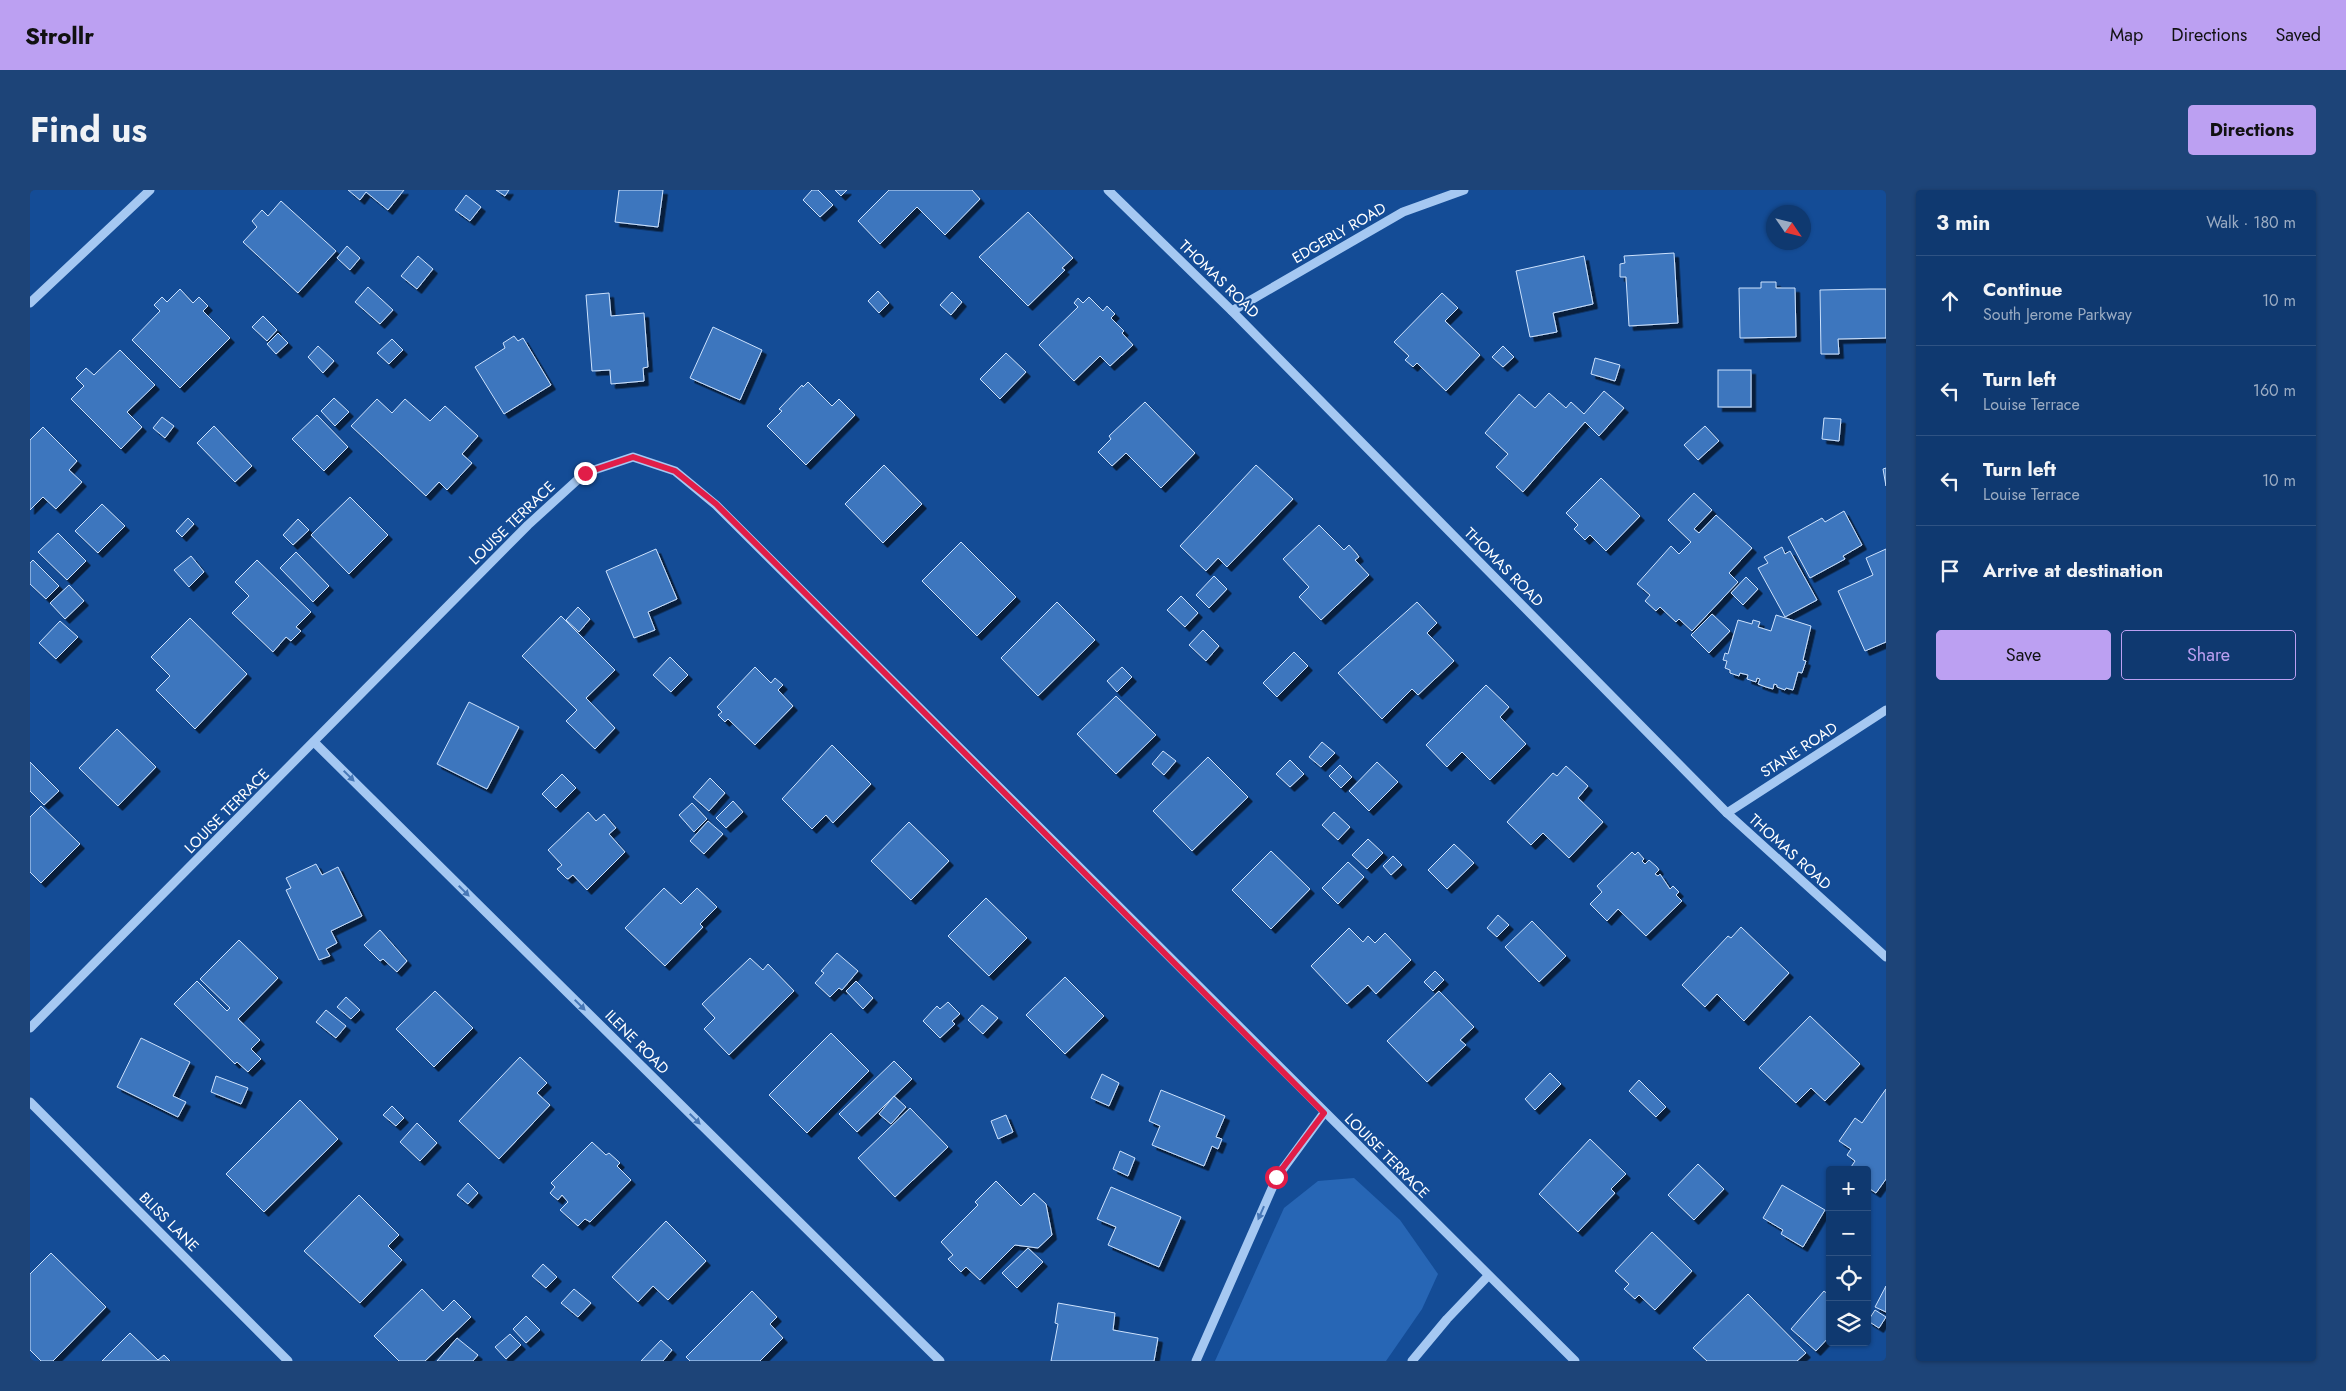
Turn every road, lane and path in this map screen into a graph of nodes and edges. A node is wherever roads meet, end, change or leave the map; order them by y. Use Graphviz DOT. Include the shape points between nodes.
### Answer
graph roads {
  1 [pos="150,190"];
  2 [pos="1108,190"];
  3 [pos="1464,190"];
  4 [pos="30,303"];
  5 [pos="1232,311"];
  6 [pos="1886,710"];
  7 [pos="314,742"];
  8 [pos="1727,813"];
  9 [pos="1886,957"];
  10 [pos="30,1028"];
  11 [pos="30,1102"];
  12 [pos="1324,1113"];
  13 [pos="1488,1276"];
  14 [pos="288,1361"];
  15 [pos="940,1361"];
  16 [pos="1196,1361"];
  17 [pos="1412,1361"];
  18 [pos="1575,1361"];
  1 -- 4 [label="street"];
  2 -- 5 [label="street, THOMAS ROAD"];
  3 -- 5 [label="street, EDGERLY ROAD" via="1403,212"];
  5 -- 8 [label="street, THOMAS ROAD"];
  6 -- 8 [label="street, STANE ROAD"];
  7 -- 10 [label="street, LOUISE TERRACE"];
  7 -- 12 [label="street, LOUISE TERRACE" via="528,525 585,473 633,457 675,471 716,504"];
  7 -- 15 [label="street, ILENE ROAD, one-way"];
  8 -- 9 [label="street, THOMAS ROAD"];
  11 -- 14 [label="street, BLISS LANE"];
  12 -- 13 [label="street, LOUISE TERRACE"];
  12 -- 16 [label="street, one-way" via="1276,1177"];
  13 -- 17 [label="street"];
  13 -- 18 [label="street, LOUISE TERRACE"];
}
